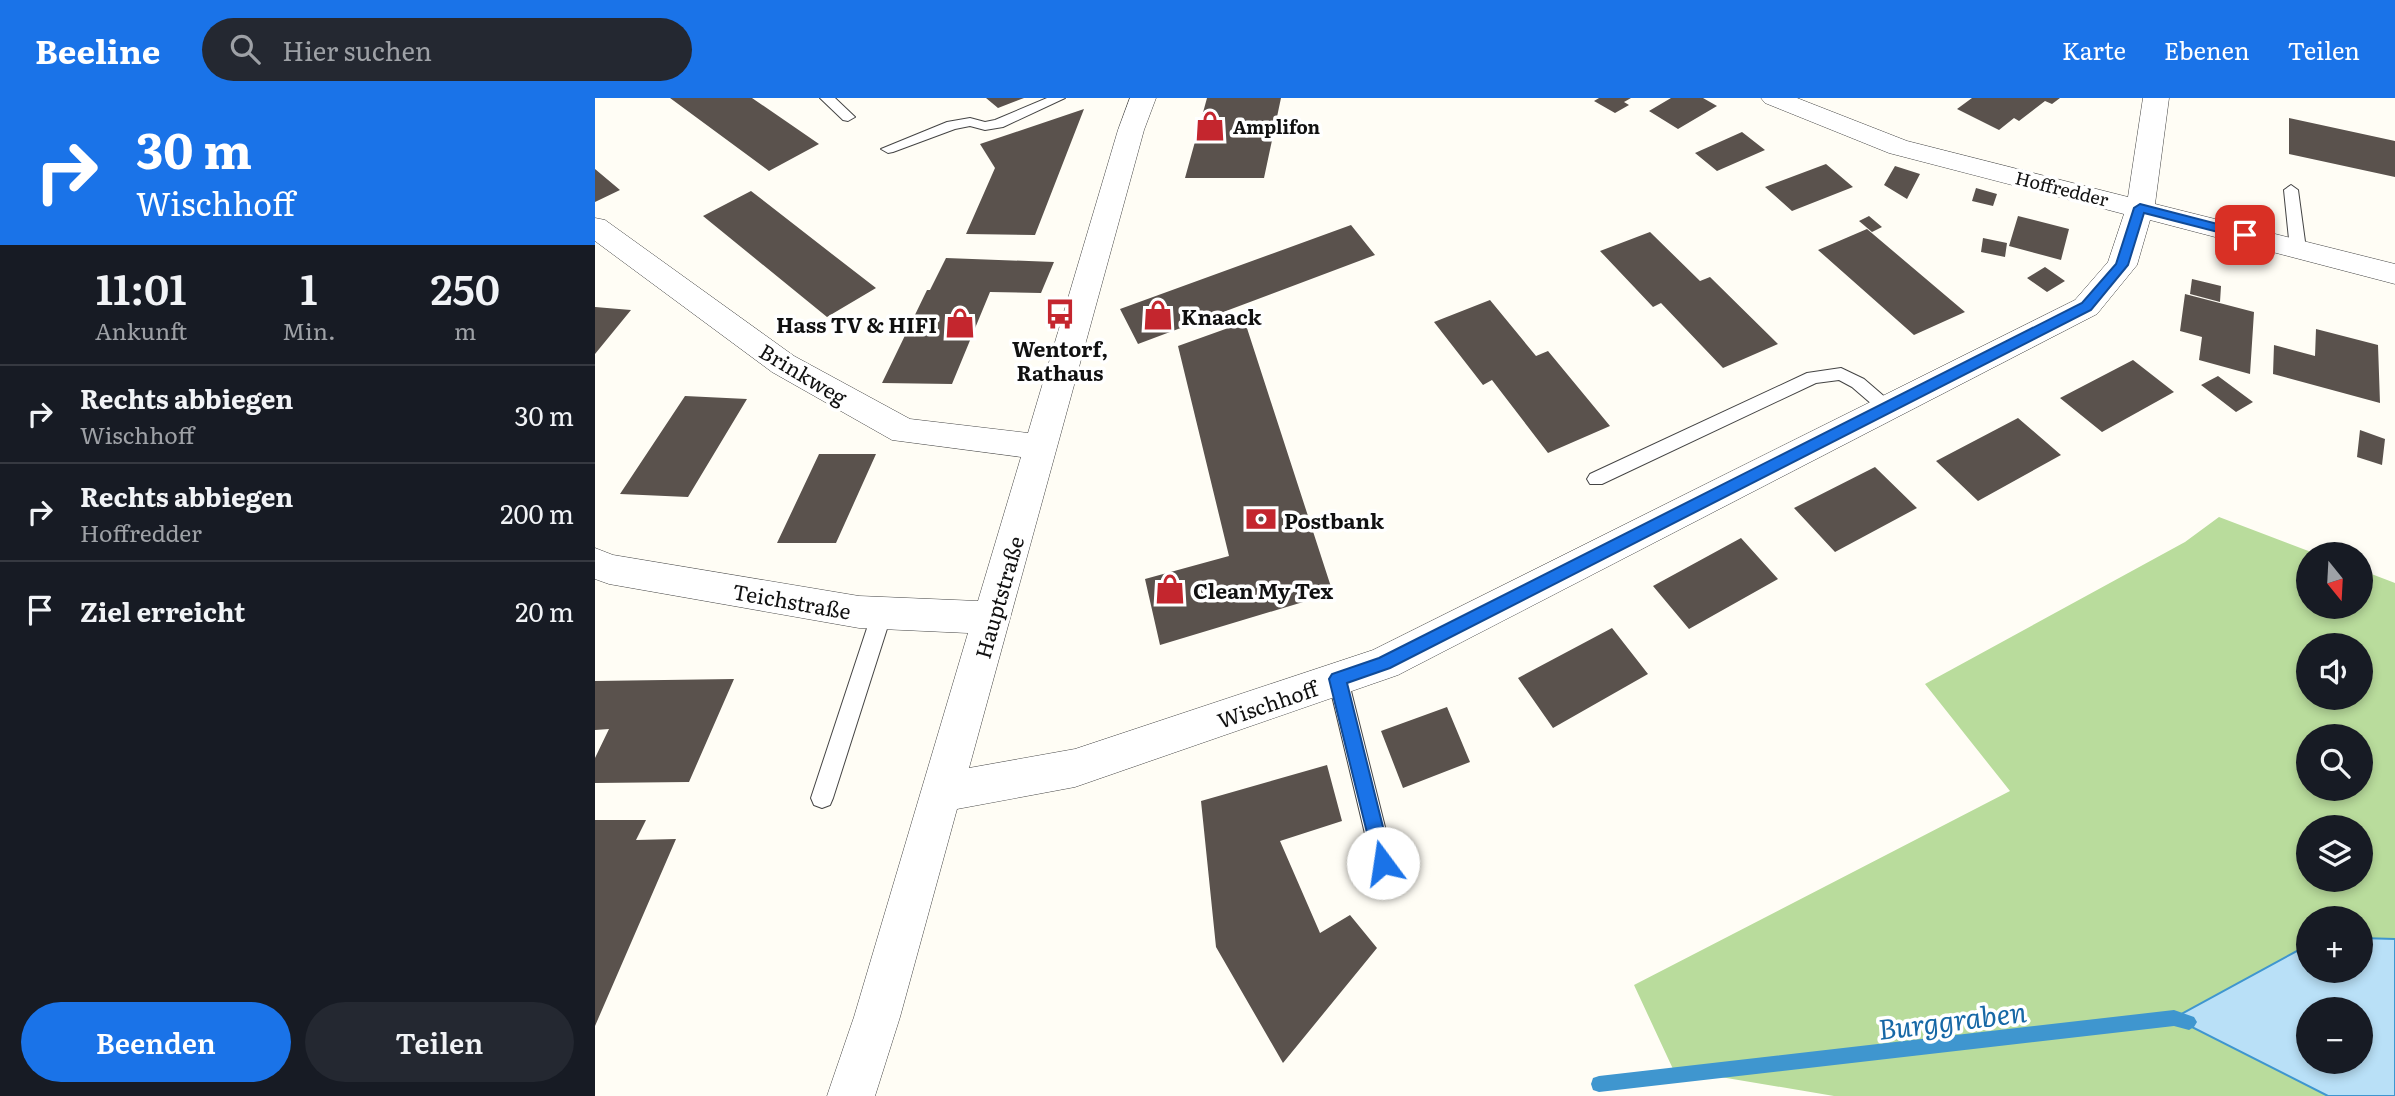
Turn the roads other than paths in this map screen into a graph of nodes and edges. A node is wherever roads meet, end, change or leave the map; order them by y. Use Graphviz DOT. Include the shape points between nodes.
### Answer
graph roads {
  1 [pos="827,98"];
  2 [pos="1058,98"];
  3 [pos="1143,98"];
  4 [pos="1774,98"];
  5 [pos="2156,98"];
  6 [pos="848,117"];
  7 [pos="888,149"];
  8 [pos="2291,190"];
  9 [pos="2140,208"];
  10 [pos="595,227"];
  11 [pos="2298,249"];
  12 [pos="2395,274"];
  13 [pos="1887,408"];
  14 [pos="1042,447"];
  15 [pos="1596,479"];
  16 [pos="595,563"];
  17 [pos="882,613"];
  18 [pos="992,618"];
  19 [pos="1338,679"];
  20 [pos="941,792"];
  21 [pos="822,799"];
  22 [pos="1383,863"];
  23 [pos="851,1096"];
  1 -- 6 [label="lane"];
  2 -- 7 [label="lane" via="998,124 952,125"];
  3 -- 14 [label="street, Hauptstraße"];
  4 -- 9 [label="street, Hoffredder" via="1898,147"];
  5 -- 9 [label="street, Wischhoff"];
  8 -- 11 [label="lane"];
  9 -- 11 [label="street, Hoffredder"];
  9 -- 13 [label="street, Wischhoff" via="2122,265 2087,307"];
  10 -- 14 [label="street, Brinkweg" via="783,364 904,431"];
  11 -- 12 [label="street, Hoffredder"];
  13 -- 15 [label="lane" via="1841,374 1813,377"];
  13 -- 19 [label="street, Wischhoff" via="1384,663"];
  14 -- 18 [label="street, Hauptstraße"];
  16 -- 17 [label="street, Teichstraße" via="609,569"];
  17 -- 18 [label="street, Teichstraße"];
  17 -- 21 [label="lane"];
  18 -- 20 [label="street, Hauptstraße"];
  19 -- 20 [label="street, Wischhoff" via="1075,768"];
  19 -- 22 [label="lane"];
  20 -- 23 [label="street, Hauptstraße"];
}
